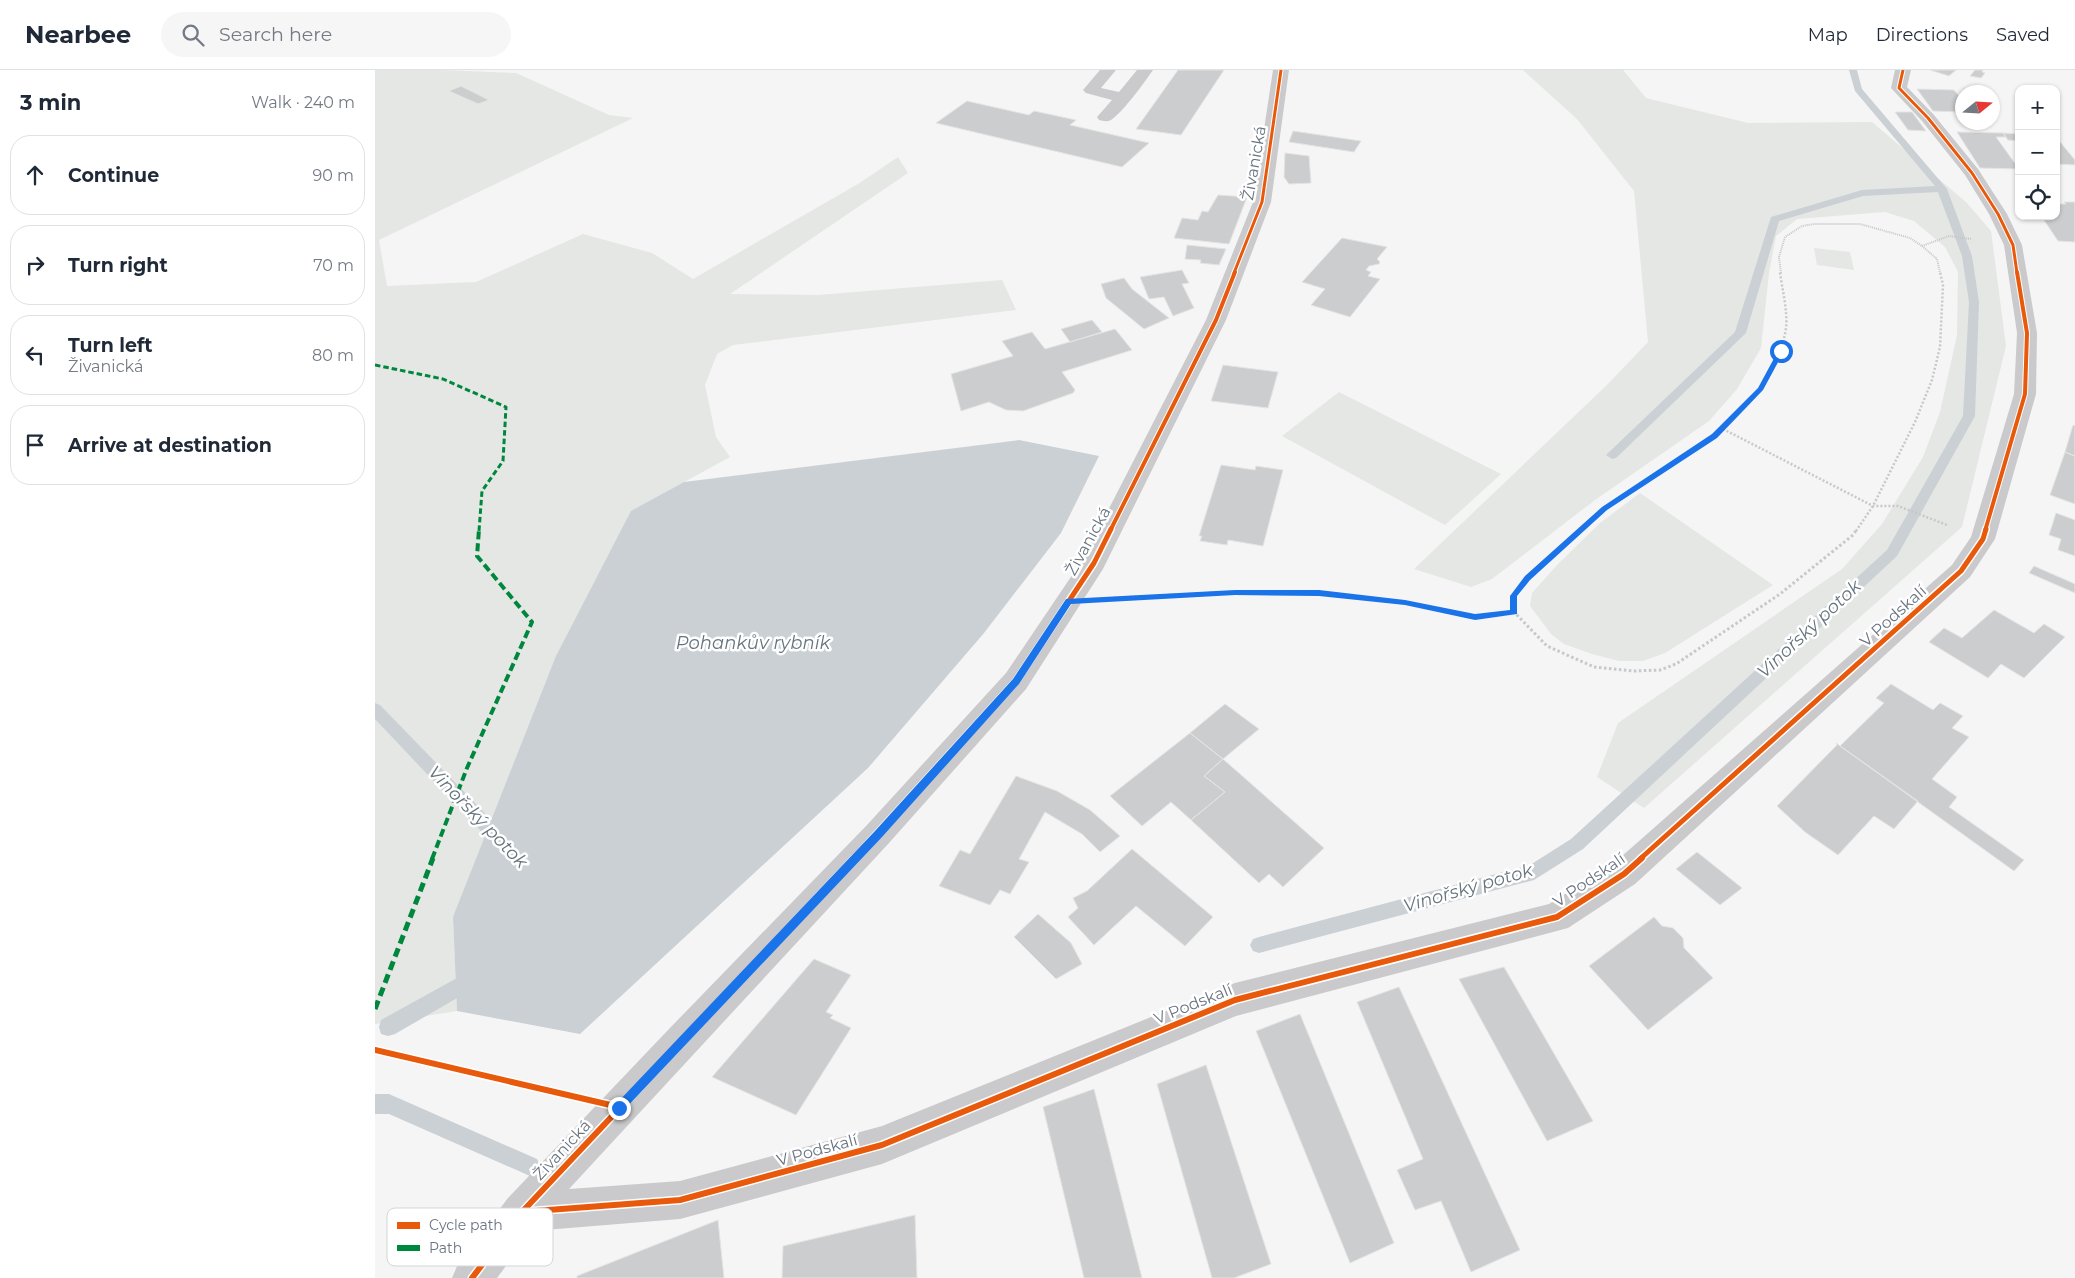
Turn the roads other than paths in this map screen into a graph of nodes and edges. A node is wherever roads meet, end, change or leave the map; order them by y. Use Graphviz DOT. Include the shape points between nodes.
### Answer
graph roads {
  1 [pos="1107,70"];
  2 [pos="1145,70"];
  3 [pos="1281,70"];
  4 [pos="1903,70"];
  5 [pos="1123,98"];
  6 [pos="1105,117"];
  7 [pos="526,1208"];
  8 [pos="553,1210"];
  9 [pos="481,1266"];
  10 [pos="472,1278"];
  1 -- 5 [label="street" via="1091,90"];
  2 -- 5 [label="street"];
  3 -- 7 [label="street, Živanická" via="1262,202 1216,320 1093,563 1016,682 878,834"];
  4 -- 8 [label="street, V Podskalí" via="1899,88 1972,173 1999,214 2013,245 2027,333 2025,394 1983,539 1961,572 1624,874 1557,917 1235,1000 883,1145 680,1200"];
  5 -- 6 [label="street"];
  9 -- 10 [label="street, Živanická"];
}
